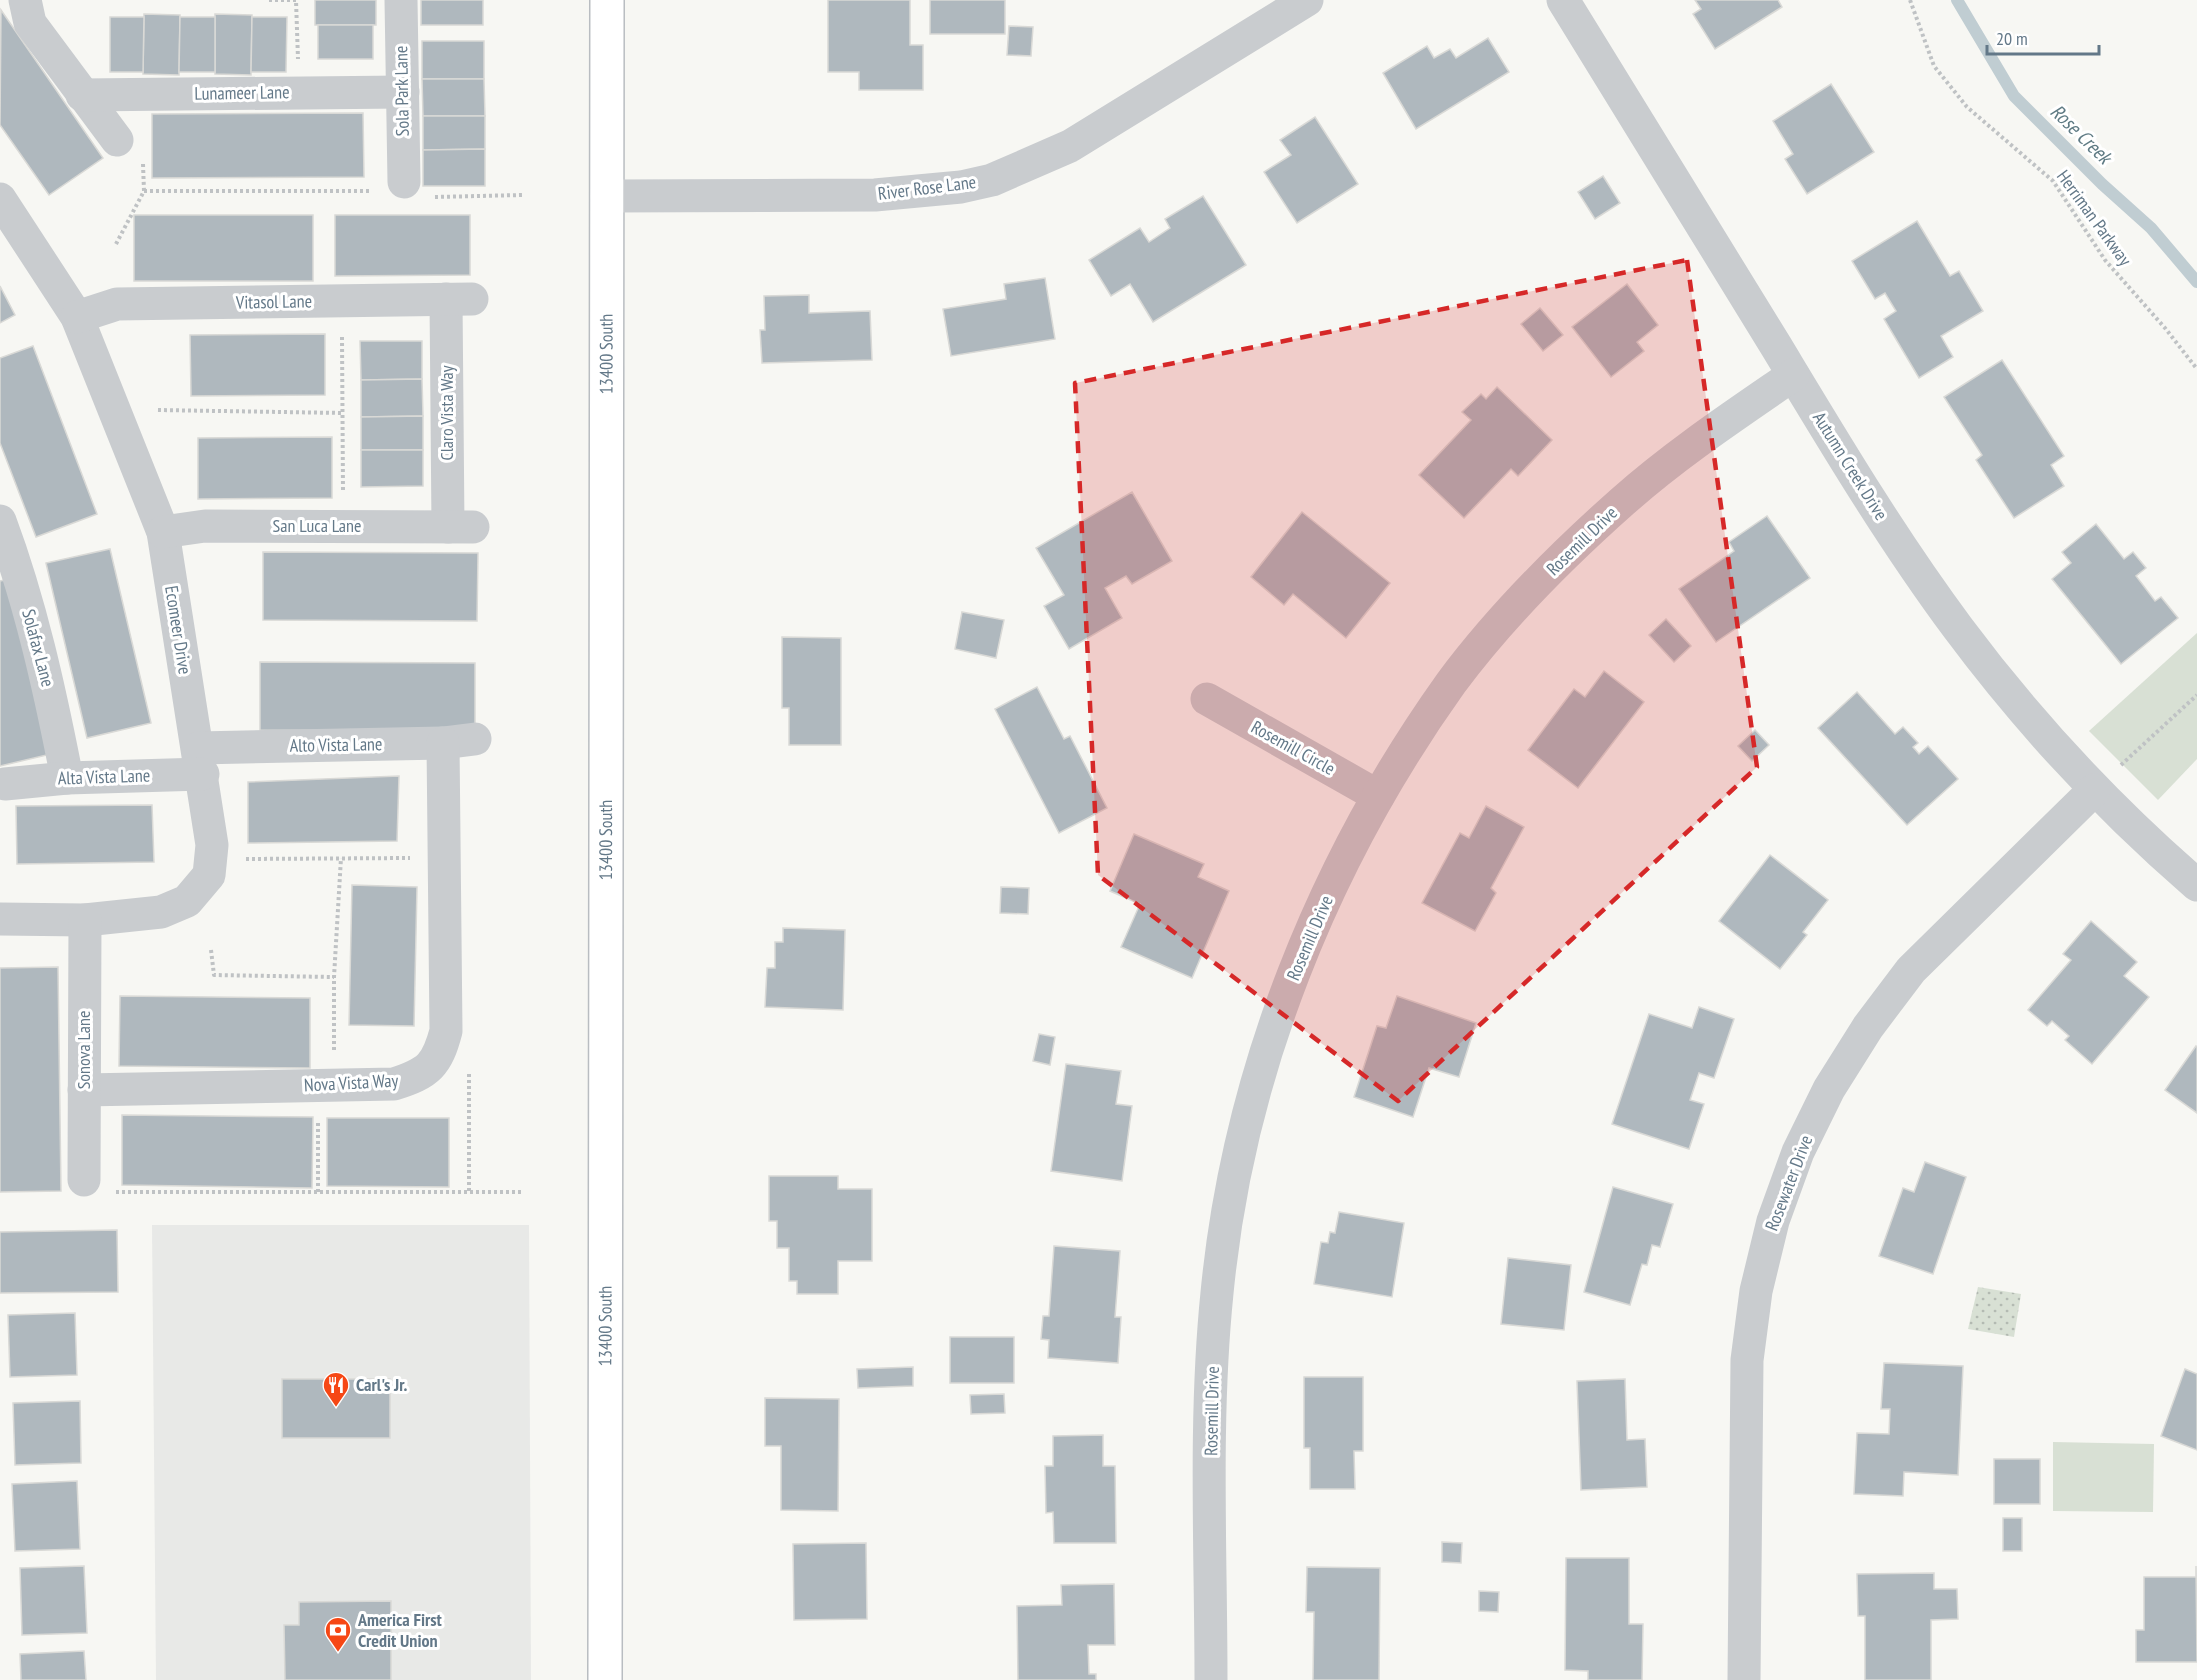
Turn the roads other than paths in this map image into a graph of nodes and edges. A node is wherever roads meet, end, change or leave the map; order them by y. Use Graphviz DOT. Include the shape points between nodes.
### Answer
graph roads {
  1 [pos="26,0"];
  2 [pos="401,0"];
  3 [pos="607,0"];
  4 [pos="1307,0"];
  5 [pos="1563,0"];
  6 [pos="403,92"];
  7 [pos="82,94"];
  8 [pos="130,150"];
  9 [pos="405,190"];
  10 [pos="607,196"];
  11 [pos="0,199"];
  12 [pos="459,299"];
  13 [pos="77,318"];
  14 [pos="1793,375"];
  15 [pos="0,521"];
  16 [pos="460,527"];
  17 [pos="162,532"];
  18 [pos="1207,699"];
  19 [pos="459,741"];
  20 [pos="200,761"];
  21 [pos="67,778"];
  22 [pos="5,784"];
  23 [pos="2094,790"];
  24 [pos="1378,796"];
  25 [pos="2197,885"];
  26 [pos="0,920"];
  27 [pos="85,920"];
  28 [pos="84,1090"];
  29 [pos="94,1186"];
  30 [pos="605,1680"];
  31 [pos="1211,1680"];
  32 [pos="1744,1680"];
  1 -- 7 [label="street" via="30,23"];
  2 -- 6 [label="street, Sola Park Lane"];
  3 -- 10 [label="main road, 13400 South"];
  4 -- 10 [label="street, River Rose Lane" via="1070,146 992,180 961,187 875,195"];
  5 -- 14 [label="street, Autumn Creek Drive"];
  6 -- 7 [label="street, Lunameer Lane"];
  6 -- 9 [label="street, Sola Park Lane"];
  7 -- 8 [label="street"];
  10 -- 30 [label="main road, 13400 South"];
  11 -- 13 [label="street, Ecomeer Drive"];
  12 -- 13 [label="street, Vitasol Lane" via="117,304"];
  12 -- 16 [label="street, Claro Vista Way"];
  13 -- 17 [label="street, Ecomeer Drive"];
  14 -- 23 [label="street, Autumn Creek Drive" via="1894,538 1959,629"];
  14 -- 24 [label="street, Rosemill Drive" via="1685,448 1565,555 1510,612 1453,681"];
  15 -- 21 [label="street, Solafax Lane" via="16,563 46,672"];
  16 -- 17 [label="street, San Luca Lane" via="204,526"];
  17 -- 20 [label="street, Ecomeer Drive"];
  18 -- 24 [label="street, Rosemill Circle"];
  19 -- 20 [label="street, Alto Vista Lane"];
  19 -- 28 [label="street, Nova Vista Way" via="446,1031 439,1057 421,1076 394,1084"];
  20 -- 21 [label="street, Alta Vista Lane"];
  20 -- 27 [label="street, Ecomeer Drive" via="212,845 209,875 187,901 161,912"];
  21 -- 22 [label="street, Alta Vista Lane"];
  23 -- 25 [label="street, Autumn Creek Drive"];
  23 -- 32 [label="street, Rosewater Drive" via="1911,970 1829,1089 1798,1152 1773,1221 1756,1291 1747,1360"];
  24 -- 31 [label="street, Rosemill Drive" via="1325,903 1270,1038 1229,1202 1211,1370"];
  26 -- 27 [label="street, Ecomeer Drive"];
  27 -- 28 [label="street, Sonova Lane"];
  28 -- 29 [label="street, Sonova Lane"];
}
